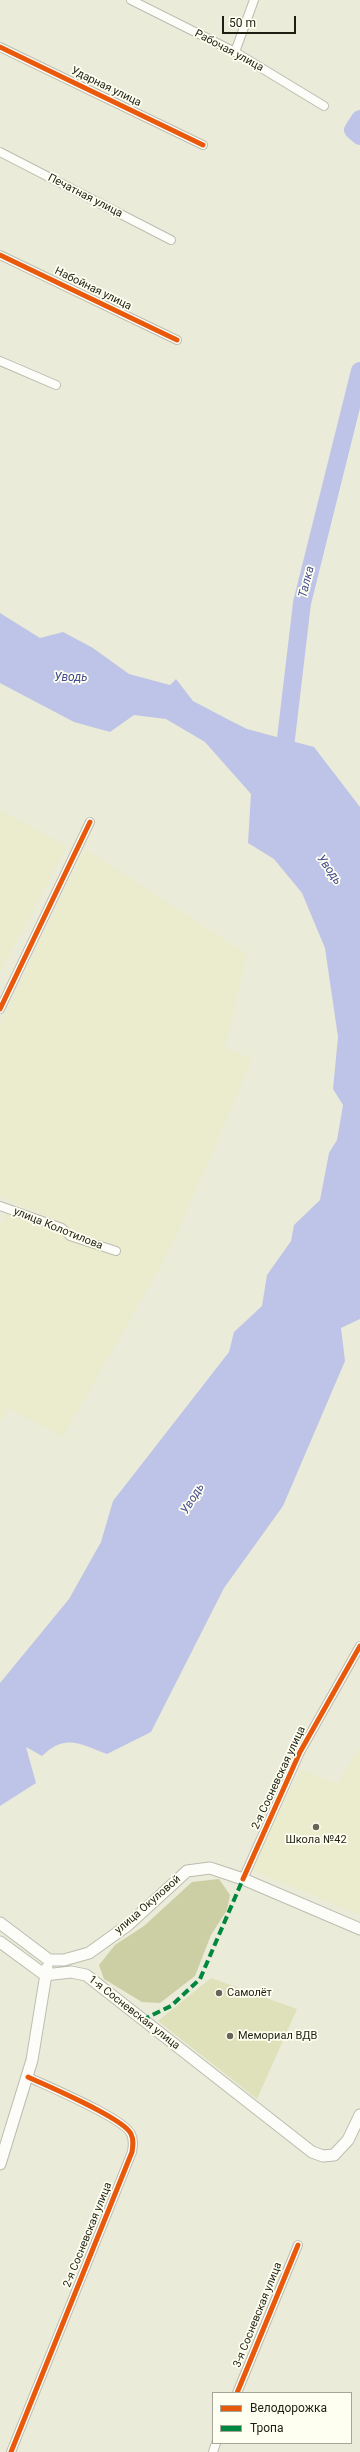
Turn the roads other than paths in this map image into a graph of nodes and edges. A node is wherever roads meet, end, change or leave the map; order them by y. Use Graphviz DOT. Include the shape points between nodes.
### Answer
graph roads {
  1 [pos="131,0"];
  2 [pos="254,0"];
  3 [pos="0,47"];
  4 [pos="235,52"];
  5 [pos="324,106"];
  6 [pos="203,145"];
  7 [pos="0,152"];
  8 [pos="171,240"];
  9 [pos="0,255"];
  10 [pos="177,340"];
  11 [pos="0,361"];
  12 [pos="56,385"];
  13 [pos="90,822"];
  14 [pos="0,1009"];
  15 [pos="0,1206"];
  16 [pos="116,1251"];
  17 [pos="360,1646"];
  18 [pos="243,1879"];
  19 [pos="0,1923"];
  20 [pos="360,1929"];
  21 [pos="0,1942"];
  22 [pos="49,1960"];
  23 [pos="44,1975"];
  24 [pos="28,2077"];
  25 [pos="360,2115"];
  26 [pos="0,2164"];
  27 [pos="298,2245"];
  28 [pos="237,2392"];
  29 [pos="11,2452"];
  1 -- 4 [label="street, Рабочая улица"];
  2 -- 4 [label="street"];
  3 -- 6 [label="street, Ударная улица"];
  4 -- 5 [label="street, Рабочая улица"];
  7 -- 8 [label="street, Печатная улица"];
  9 -- 10 [label="street, Набойная улица"];
  11 -- 12 [label="street"];
  13 -- 14 [label="street"];
  15 -- 16 [label="street, улица Колотилова" via="62,1228 70,1236"];
  17 -- 18 [label="street, 2-я Сосневская улица" via="300,1752"];
  18 -- 20 [label="main road, улица Окуловой"];
  18 -- 22 [label="main road, улица Окуловой" via="210,1868 187,1871 128,1924 97,1947 79,1956"];
  19 -- 22 [label="main road"];
  21 -- 23 [label="main road"];
  22 -- 23 [label="main road"];
  23 -- 24 [label="main road"];
  23 -- 25 [label="main road, 1-я Сосневская улица" via="71,1972 86,1975 312,2152 323,2156 334,2155 348,2140"];
  24 -- 26 [label="main road"];
  24 -- 29 [label="street, 2-я Сосневская улица" via="96,2108 131,2132 133,2142 132,2152"];
  27 -- 28 [label="street, 3-я Сосневская улица"];
}
